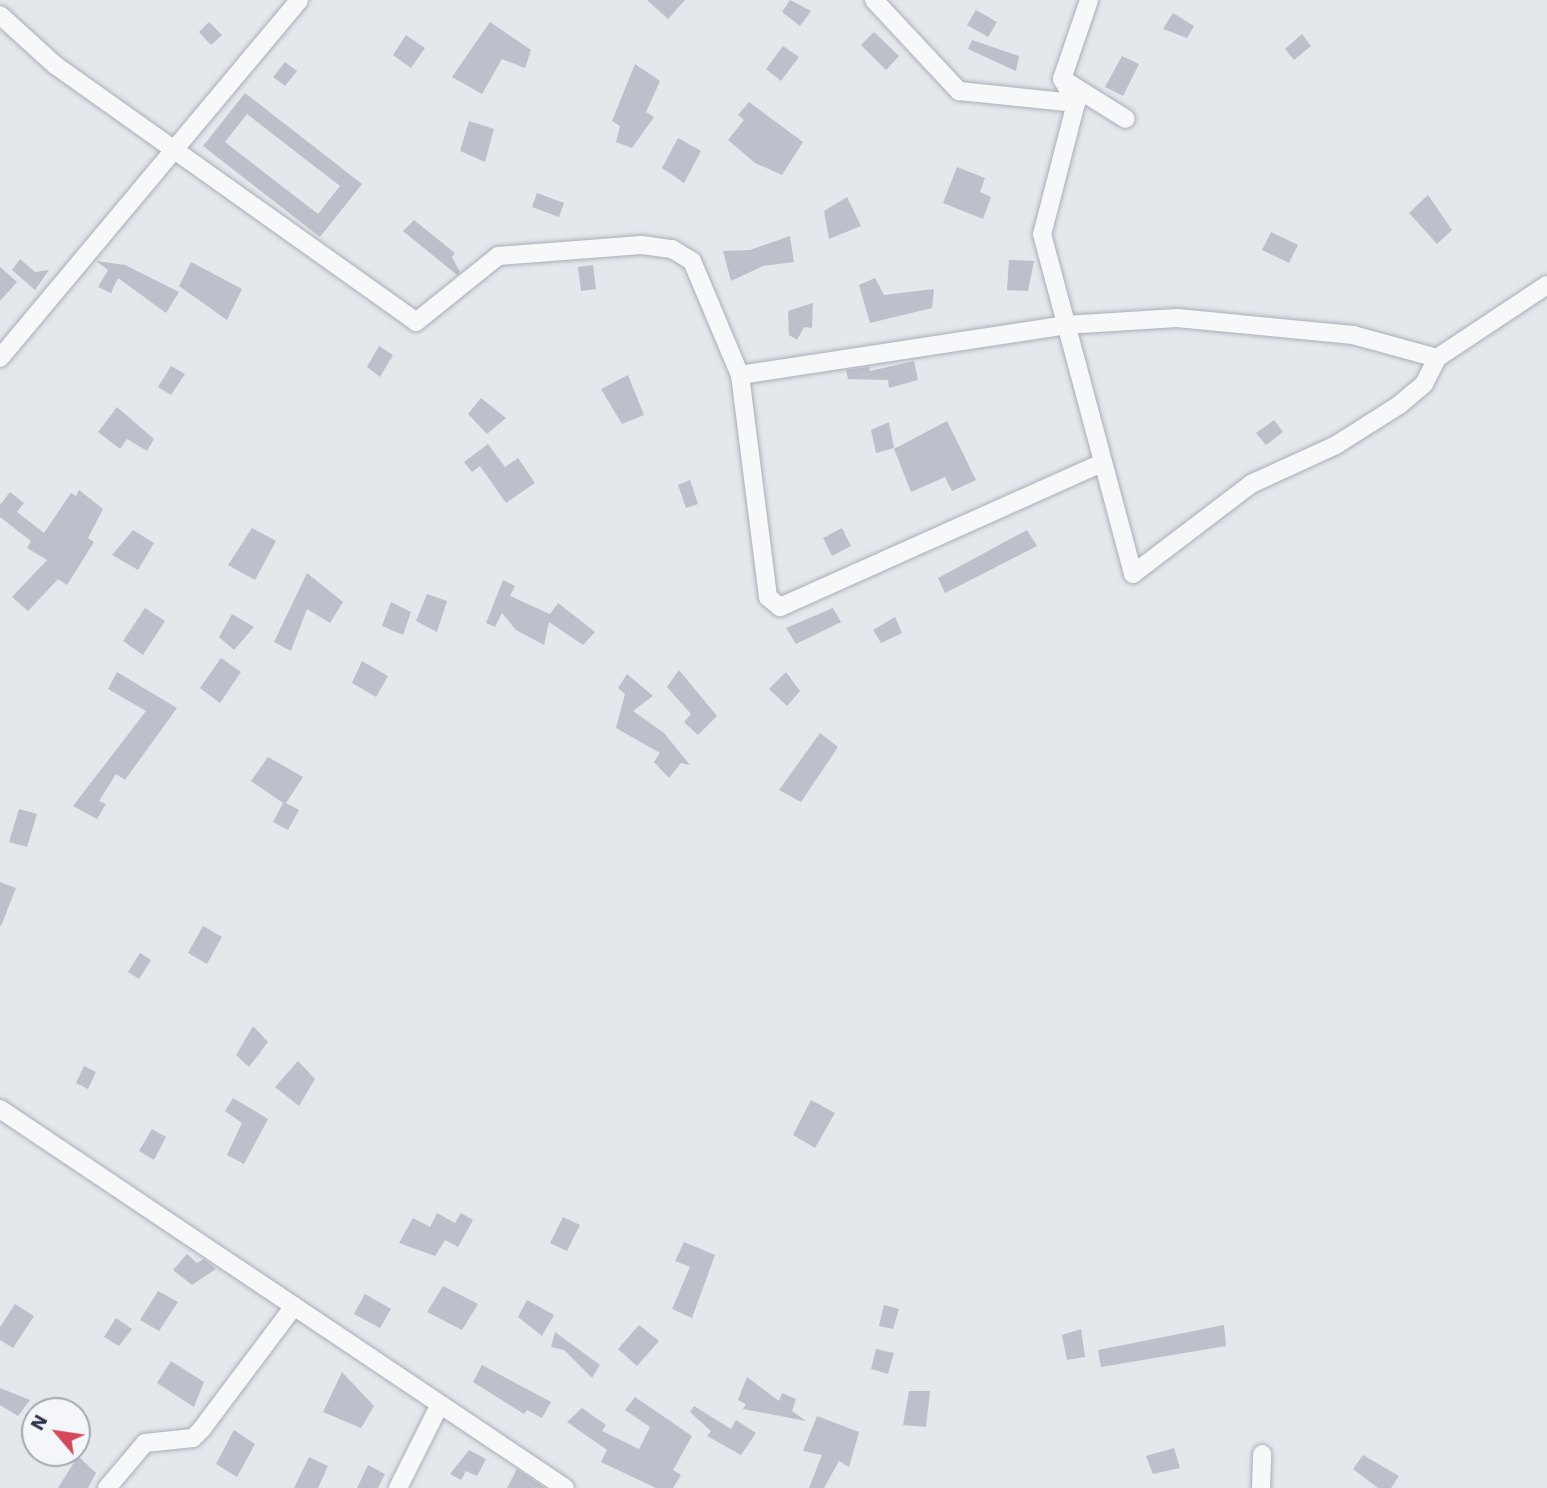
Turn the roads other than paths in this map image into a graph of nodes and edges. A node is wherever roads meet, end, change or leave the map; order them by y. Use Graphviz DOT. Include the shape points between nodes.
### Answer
graph roads {
  1 [pos="299,0"];
  2 [pos="874,0"];
  3 [pos="1089,0"];
  4 [pos="0,15"];
  5 [pos="1062,79"];
  6 [pos="1076,103"];
  7 [pos="1126,119"];
  8 [pos="173,149"];
  9 [pos="1547,285"];
  10 [pos="1065,325"];
  11 [pos="1437,358"];
  12 [pos="0,359"];
  13 [pos="740,375"];
  14 [pos="1100,464"];
  15 [pos="0,1109"];
  16 [pos="294,1306"];
  17 [pos="439,1406"];
  18 [pos="1262,1454"];
  19 [pos="107,1488"];
  20 [pos="398,1488"];
  21 [pos="565,1488"];
  22 [pos="1261,1488"];
  1 -- 8 [label="street"];
  2 -- 6 [label="street" via="959,91"];
  3 -- 5 [label="street"];
  4 -- 8 [label="street" via="55,65"];
  5 -- 6 [label="street"];
  5 -- 7 [label="street"];
  6 -- 10 [label="street" via="1042,234"];
  8 -- 12 [label="street"];
  8 -- 13 [label="street" via="416,323 475,272 513,251 672,248 692,261"];
  9 -- 11 [label="street"];
  10 -- 11 [label="street" via="1177,318 1353,335"];
  10 -- 13 [label="street"];
  10 -- 14 [label="street"];
  11 -- 14 [label="street" via="1424,384 1399,405 1336,445 1251,484 1133,573"];
  13 -- 14 [label="street" via="768,597 780,607"];
  15 -- 16 [label="street"];
  16 -- 17 [label="street"];
  16 -- 19 [label="street" via="193,1438 145,1443"];
  17 -- 20 [label="street"];
  17 -- 21 [label="street"];
  18 -- 22 [label="street"];
}
